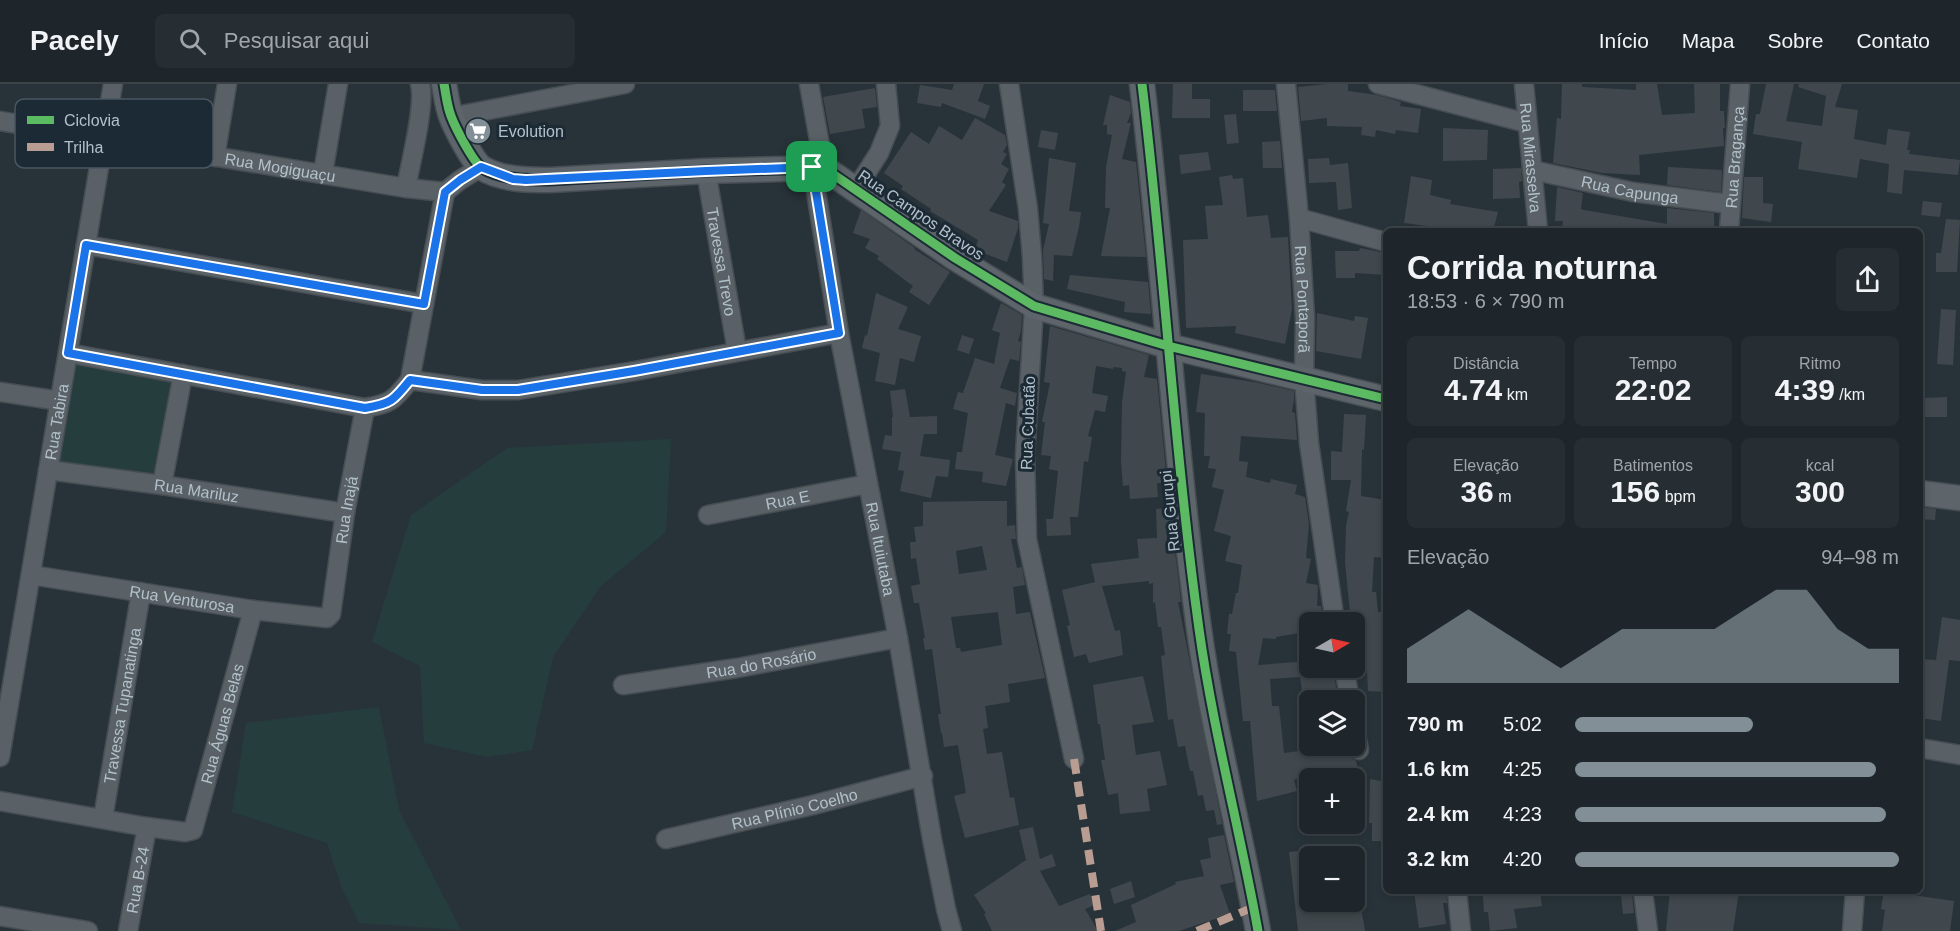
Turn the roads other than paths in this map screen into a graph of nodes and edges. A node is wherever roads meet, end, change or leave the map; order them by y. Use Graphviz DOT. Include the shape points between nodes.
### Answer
graph roads {
  1 [pos="113,84"];
  2 [pos="226,84"];
  3 [pos="338,84"];
  4 [pos="420,84"];
  5 [pos="444,84"];
  6 [pos="625,84"];
  7 [pos="809,84"];
  8 [pos="886,84"];
  9 [pos="1009,84"];
  10 [pos="1142,84"];
  11 [pos="1286,84"];
  12 [pos="1378,84"];
  13 [pos="1524,84"];
  14 [pos="1740,84"];
  15 [pos="110,99"];
  16 [pos="451,117"];
  17 [pos="0,121"];
  18 [pos="15,123"];
  19 [pos="1527,123"];
  20 [pos="215,157"];
  21 [pos="481,167"];
  22 [pos="99,168"];
  23 [pos="818,168"];
  24 [pos="1532,170"];
  25 [pos="706,171"];
  26 [pos="323,173"];
  27 [pos="406,188"];
  28 [pos="856,189"];
  29 [pos="445,192"];
  30 [pos="1730,204"];
  31 [pos="1299,218"];
  32 [pos="1538,228"];
  33 [pos="1729,228"];
  34 [pos="1383,241"];
  35 [pos="86,245"];
  36 [pos="424,304"];
  37 [pos="1034,306"];
  38 [pos="839,333"];
  39 [pos="1168,346"];
  40 [pos="737,351"];
  41 [pos="68,353"];
  42 [pos="183,374"];
  43 [pos="1304,378"];
  44 [pos="410,380"];
  45 [pos="0,392"];
  46 [pos="1383,398"];
  47 [pos="60,401"];
  48 [pos="365,408"];
  49 [pos="48,470"];
  50 [pos="868,484"];
  51 [pos="162,485"];
  52 [pos="1923,493"];
  53 [pos="1960,498"];
  54 [pos="345,513"];
  55 [pos="708,515"];
  56 [pos="31,575"];
  57 [pos="141,592"];
  58 [pos="253,610"];
  59 [pos="1334,612"];
  60 [pos="331,614"];
  61 [pos="898,638"];
  62 [pos="623,685"];
  63 [pos="1923,749"];
  64 [pos="1960,755"];
  65 [pos="0,757"];
  66 [pos="1074,759"];
  67 [pos="922,776"];
  68 [pos="0,801"];
  69 [pos="103,818"];
  70 [pos="147,827"];
  71 [pos="666,838"];
  72 [pos="1457,894"];
  73 [pos="1643,894"];
  74 [pos="1855,894"];
  75 [pos="0,916"];
  76 [pos="88,931"];
  77 [pos="128,931"];
  78 [pos="952,931"];
  79 [pos="1258,931"];
  80 [pos="1461,931"];
  81 [pos="1648,931"];
  82 [pos="1852,931"];
  1 -- 15 [label="street, Rua Tabira"];
  2 -- 20 [label="street"];
  3 -- 26 [label="street"];
  4 -- 27 [label="street" via="422,92"];
  5 -- 16 [label="street"];
  6 -- 16 [label="street"];
  7 -- 23 [label="street, Rua Ituiutaba"];
  8 -- 28 [label="street" via="890,126 879,153"];
  9 -- 37 [label="street, Rua Cubatão" via="1028,209"];
  10 -- 39 [label="street, Rua Gurupi"];
  11 -- 31 [label="street, Rua Pontaporã"];
  12 -- 19 [label="street"];
  13 -- 19 [label="street, Rua Mirasselva"];
  14 -- 30 [label="street, Rua Bragança"];
  16 -- 21 [label="street"];
  17 -- 18 [label="street, Rua Mogiguaçu"];
  19 -- 24 [label="street, Rua Mirasselva"];
  20 -- 26 [label="street, Rua Mogiguaçu"];
  21 -- 25 [label="street" via="526,180"];
  21 -- 29 [label="street"];
  22 -- 35 [label="street, Rua Tabira"];
  23 -- 25 [label="street"];
  23 -- 28 [label="street, Rua Campos Bravos"];
  23 -- 38 [label="street, Rua Ituiutaba"];
  24 -- 30 [label="street, Rua Capunga" via="1633,192"];
  24 -- 32 [label="street, Rua Mirasselva"];
  25 -- 40 [label="street, Travessa Trevo"];
  26 -- 27 [label="street, Rua Mogiguaçu"];
  27 -- 29 [label="street, Rua Mogiguaçu"];
  28 -- 37 [label="street, Rua Campos Bravos" via="955,258"];
  29 -- 36 [label="street"];
  30 -- 33 [label="street, Rua Bragança"];
  31 -- 34 [label="street"];
  31 -- 43 [label="street, Rua Pontaporã"];
  35 -- 36 [label="street"];
  35 -- 41 [label="street, Rua Tabira"];
  36 -- 44 [label="street"];
  37 -- 39 [label="street, Rua Campos Bravos"];
  37 -- 66 [label="street, Rua Cubatão" via="1025,455 1027,539"];
  38 -- 40 [label="street"];
  38 -- 50 [label="street, Rua Ituiutaba"];
  39 -- 43 [label="street, Rua Campos Bravos"];
  39 -- 79 [label="street, Rua Gurupi" via="1200,631"];
  40 -- 44 [label="street" via="518,390 482,390"];
  41 -- 42 [label="street"];
  41 -- 47 [label="street, Rua Tabira"];
  42 -- 48 [label="street"];
  42 -- 51 [label="street"];
  43 -- 46 [label="street, Rua Campos Bravos"];
  43 -- 59 [label="street, Rua Pontaporã" via="1309,442"];
  44 -- 48 [label="street" via="395,399"];
  45 -- 47 [label="street"];
  47 -- 49 [label="street, Rua Tabira"];
  48 -- 54 [label="street, Rua Inajá"];
  49 -- 51 [label="street, Rua Mariluz"];
  49 -- 56 [label="street, Rua Tabira"];
  50 -- 55 [label="street, Rua E"];
  50 -- 61 [label="street, Rua Ituiutaba"];
  51 -- 54 [label="street, Rua Mariluz"];
  52 -- 53 [label="street"];
  54 -- 60 [label="street, Rua Inajá"];
  56 -- 57 [label="street, Rua Venturosa"];
  56 -- 65 [label="street, Rua Tabira"];
  57 -- 58 [label="street, Rua Venturosa"];
  57 -- 69 [label="street, Travessa Tupanatinga"];
  58 -- 60 [label="street, Rua Venturosa" via="324,618"];
  58 -- 70 [label="street, Rua Águas Belas" via="195,827 185,832"];
  61 -- 62 [label="street, Rua do Rosário"];
  61 -- 67 [label="street, Rua Ituiutaba"];
  63 -- 64 [label="street"];
  67 -- 71 [label="street, Rua Plínio Coelho"];
  67 -- 78 [label="street, Rua Ituiutaba"];
  68 -- 69 [label="street"];
  69 -- 70 [label="street"];
  70 -- 77 [label="street, Rua B-24"];
  72 -- 80 [label="street"];
  73 -- 81 [label="street"];
  74 -- 82 [label="street"];
  75 -- 76 [label="street"];
}
